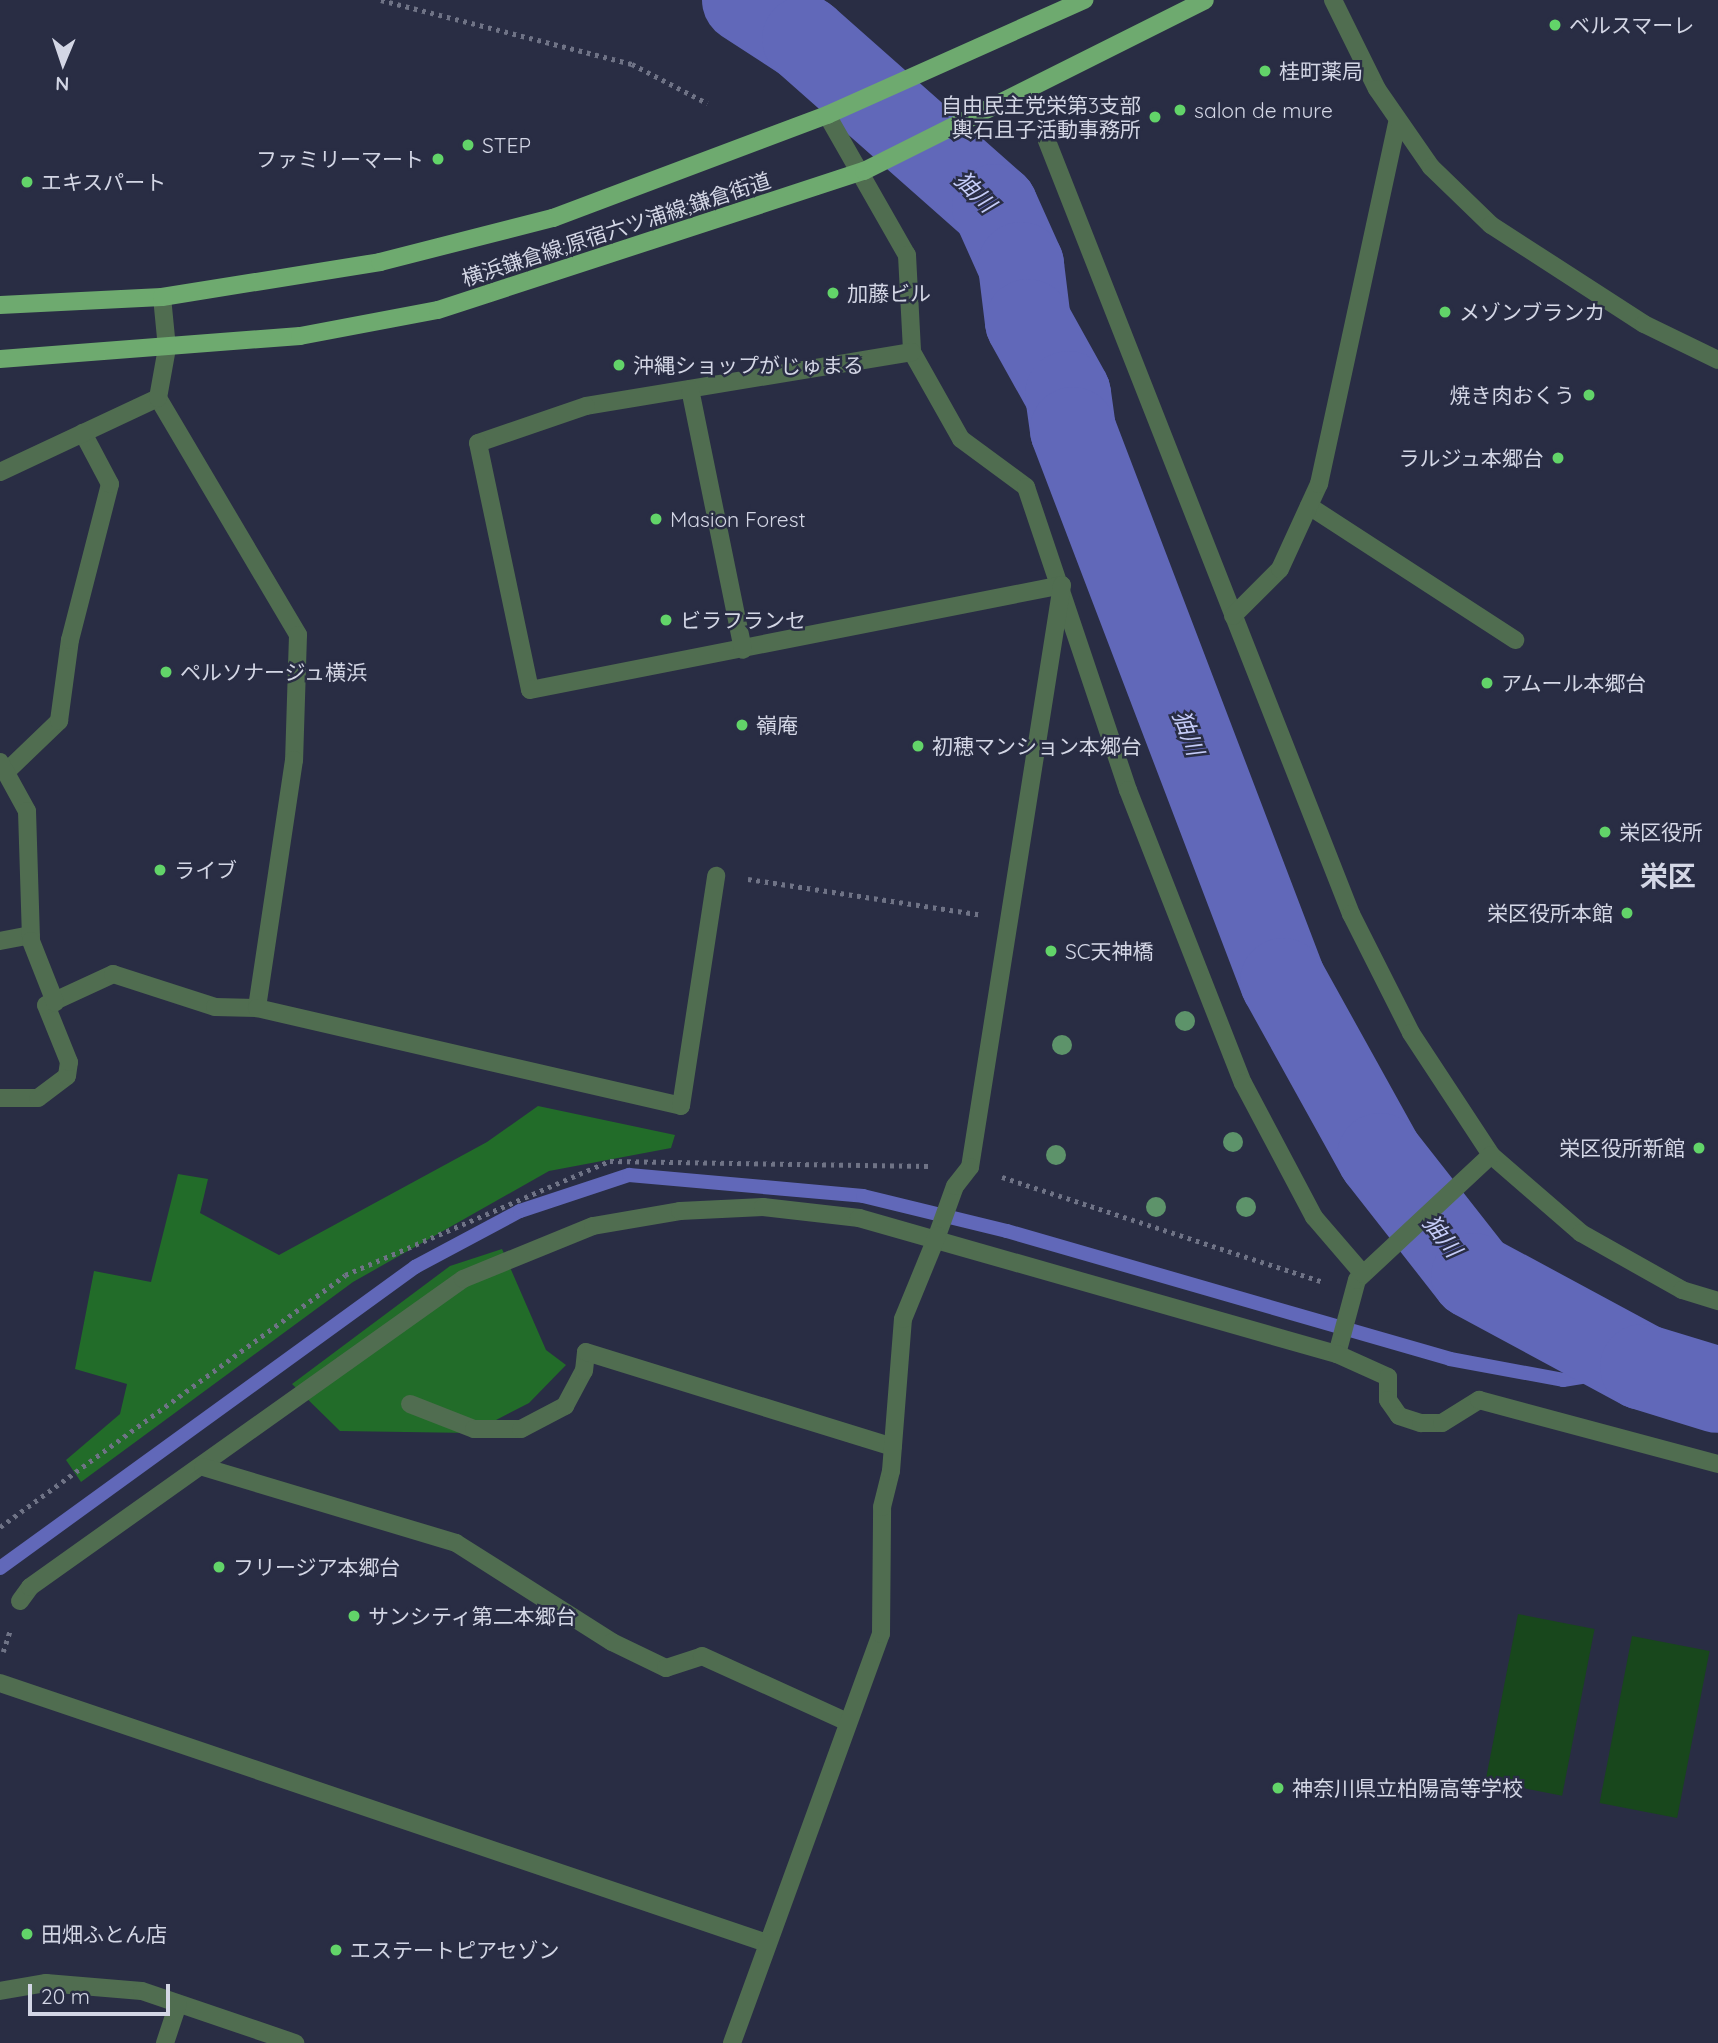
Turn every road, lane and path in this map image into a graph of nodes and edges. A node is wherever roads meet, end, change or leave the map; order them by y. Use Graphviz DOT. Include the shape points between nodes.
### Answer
graph roads {
  1 [pos="381,0"];
  2 [pos="1084,0"];
  3 [pos="1205,0"];
  4 [pos="1333,0"];
  5 [pos="707,103"];
  6 [pos="827,115"];
  7 [pos="1398,120"];
  8 [pos="1047,141"];
  9 [pos="862,172"];
  10 [pos="162,298"];
  11 [pos="0,305"];
  12 [pos="167,348"];
  13 [pos="912,352"];
  14 [pos="0,359"];
  15 [pos="1718,360"];
  16 [pos="690,388"];
  17 [pos="158,398"];
  18 [pos="83,433"];
  19 [pos="0,472"];
  20 [pos="1309,506"];
  21 [pos="1062,585"];
  22 [pos="1233,616"];
  23 [pos="1515,640"];
  24 [pos="743,650"];
  25 [pos="2,767"];
  26 [pos="716,876"];
  27 [pos="1009,919"];
  28 [pos="30,935"];
  29 [pos="0,941"];
  30 [pos="55,1002"];
  31 [pos="257,1008"];
  32 [pos="0,1098"];
  33 [pos="1491,1155"];
  34 [pos="970,1167"];
  35 [pos="937,1240"];
  36 [pos="1363,1274"];
  37 [pos="1354,1293"];
  38 [pos="1718,1301"];
  39 [pos="1337,1354"];
  40 [pos="410,1404"];
  41 [pos="893,1447"];
  42 [pos="1718,1464"];
  43 [pos="203,1467"];
  44 [pos="0,1527"];
  45 [pos="20,1601"];
  46 [pos="0,1683"];
  47 [pos="845,1721"];
  48 [pos="764,1942"];
  49 [pos="0,1991"];
  50 [pos="178,2004"];
  51 [pos="165,2043"];
  52 [pos="295,2043"];
  53 [pos="732,2043"];
  1 -- 5 [label="path" via="632,64"];
  2 -- 6 [label="main road, 横浜鎌倉線;原宿六ツ浦線;鎌倉街道"];
  3 -- 9 [label="main road, 横浜鎌倉線;原宿六ツ浦線;鎌倉街道"];
  4 -- 7 [label="street"];
  6 -- 9 [label="street"];
  6 -- 10 [label="main road, 横浜鎌倉線;原宿六ツ浦線;鎌倉街道" via="553,218 380,262"];
  7 -- 15 [label="street" via="1430,167 1491,225 1571,281"];
  7 -- 20 [label="street" via="1360,307"];
  8 -- 22 [label="street"];
  9 -- 12 [label="main road, 横浜鎌倉線;原宿六ツ浦線;鎌倉街道" via="438,310 300,336"];
  9 -- 13 [label="street" via="907,255"];
  10 -- 11 [label="main road, 横浜鎌倉線;原宿六ツ浦線;鎌倉街道"];
  10 -- 12 [label="street"];
  12 -- 14 [label="main road, 横浜鎌倉線;原宿六ツ浦線;鎌倉街道"];
  12 -- 17 [label="street"];
  13 -- 16 [label="street"];
  13 -- 21 [label="street" via="961,439 1026,487"];
  16 -- 24 [label="street"];
  16 -- 24 [label="street" via="586,406 478,443 530,690"];
  17 -- 18 [label="street"];
  17 -- 31 [label="street" via="298,635 294,760"];
  18 -- 19 [label="street"];
  18 -- 25 [label="street" via="110,484 71,640 59,721"];
  20 -- 22 [label="street" via="1280,569"];
  20 -- 23 [label="street"];
  21 -- 24 [label="street"];
  21 -- 27 [label="street"];
  21 -- 36 [label="street" via="1128,790 1243,1083 1314,1217"];
  22 -- 33 [label="street" via="1351,914 1411,1033"];
  25 -- 28 [label="street" via="27,811"];
  26 -- 27 [label="path"];
  26 -- 31 [label="street" via="681,1107"];
  27 -- 34 [label="street"];
  28 -- 29 [label="street"];
  28 -- 30 [label="street"];
  30 -- 31 [label="street" via="113,974 215,1007"];
  30 -- 32 [label="street" via="46,1004 69,1062 67,1076 38,1098"];
  33 -- 36 [label="street"];
  33 -- 38 [label="street" via="1581,1233 1682,1290"];
  34 -- 35 [label="street" via="955,1185"];
  34 -- 37 [label="path" via="1146,1219"];
  34 -- 44 [label="path" via="610,1161 345,1275"];
  35 -- 39 [label="street"];
  35 -- 41 [label="street" via="903,1320"];
  35 -- 43 [label="street" via="859,1219 763,1207 593,1226 463,1279"];
  36 -- 37 [label="street"];
  37 -- 39 [label="street"];
  39 -- 42 [label="street" via="1388,1377 1388,1400 1399,1416 1442,1423 1479,1399"];
  40 -- 41 [label="street" via="474,1429 521,1429 565,1406 584,1371 586,1352"];
  41 -- 47 [label="street" via="882,1507 881,1634"];
  43 -- 45 [label="street" via="30,1587"];
  43 -- 47 [label="street" via="456,1543 612,1642 666,1668 702,1656"];
  46 -- 48 [label="street"];
  47 -- 48 [label="street"];
  48 -- 53 [label="street"];
  49 -- 50 [label="street" via="46,1983 142,1991"];
  50 -- 51 [label="street"];
  50 -- 52 [label="street"];
}
